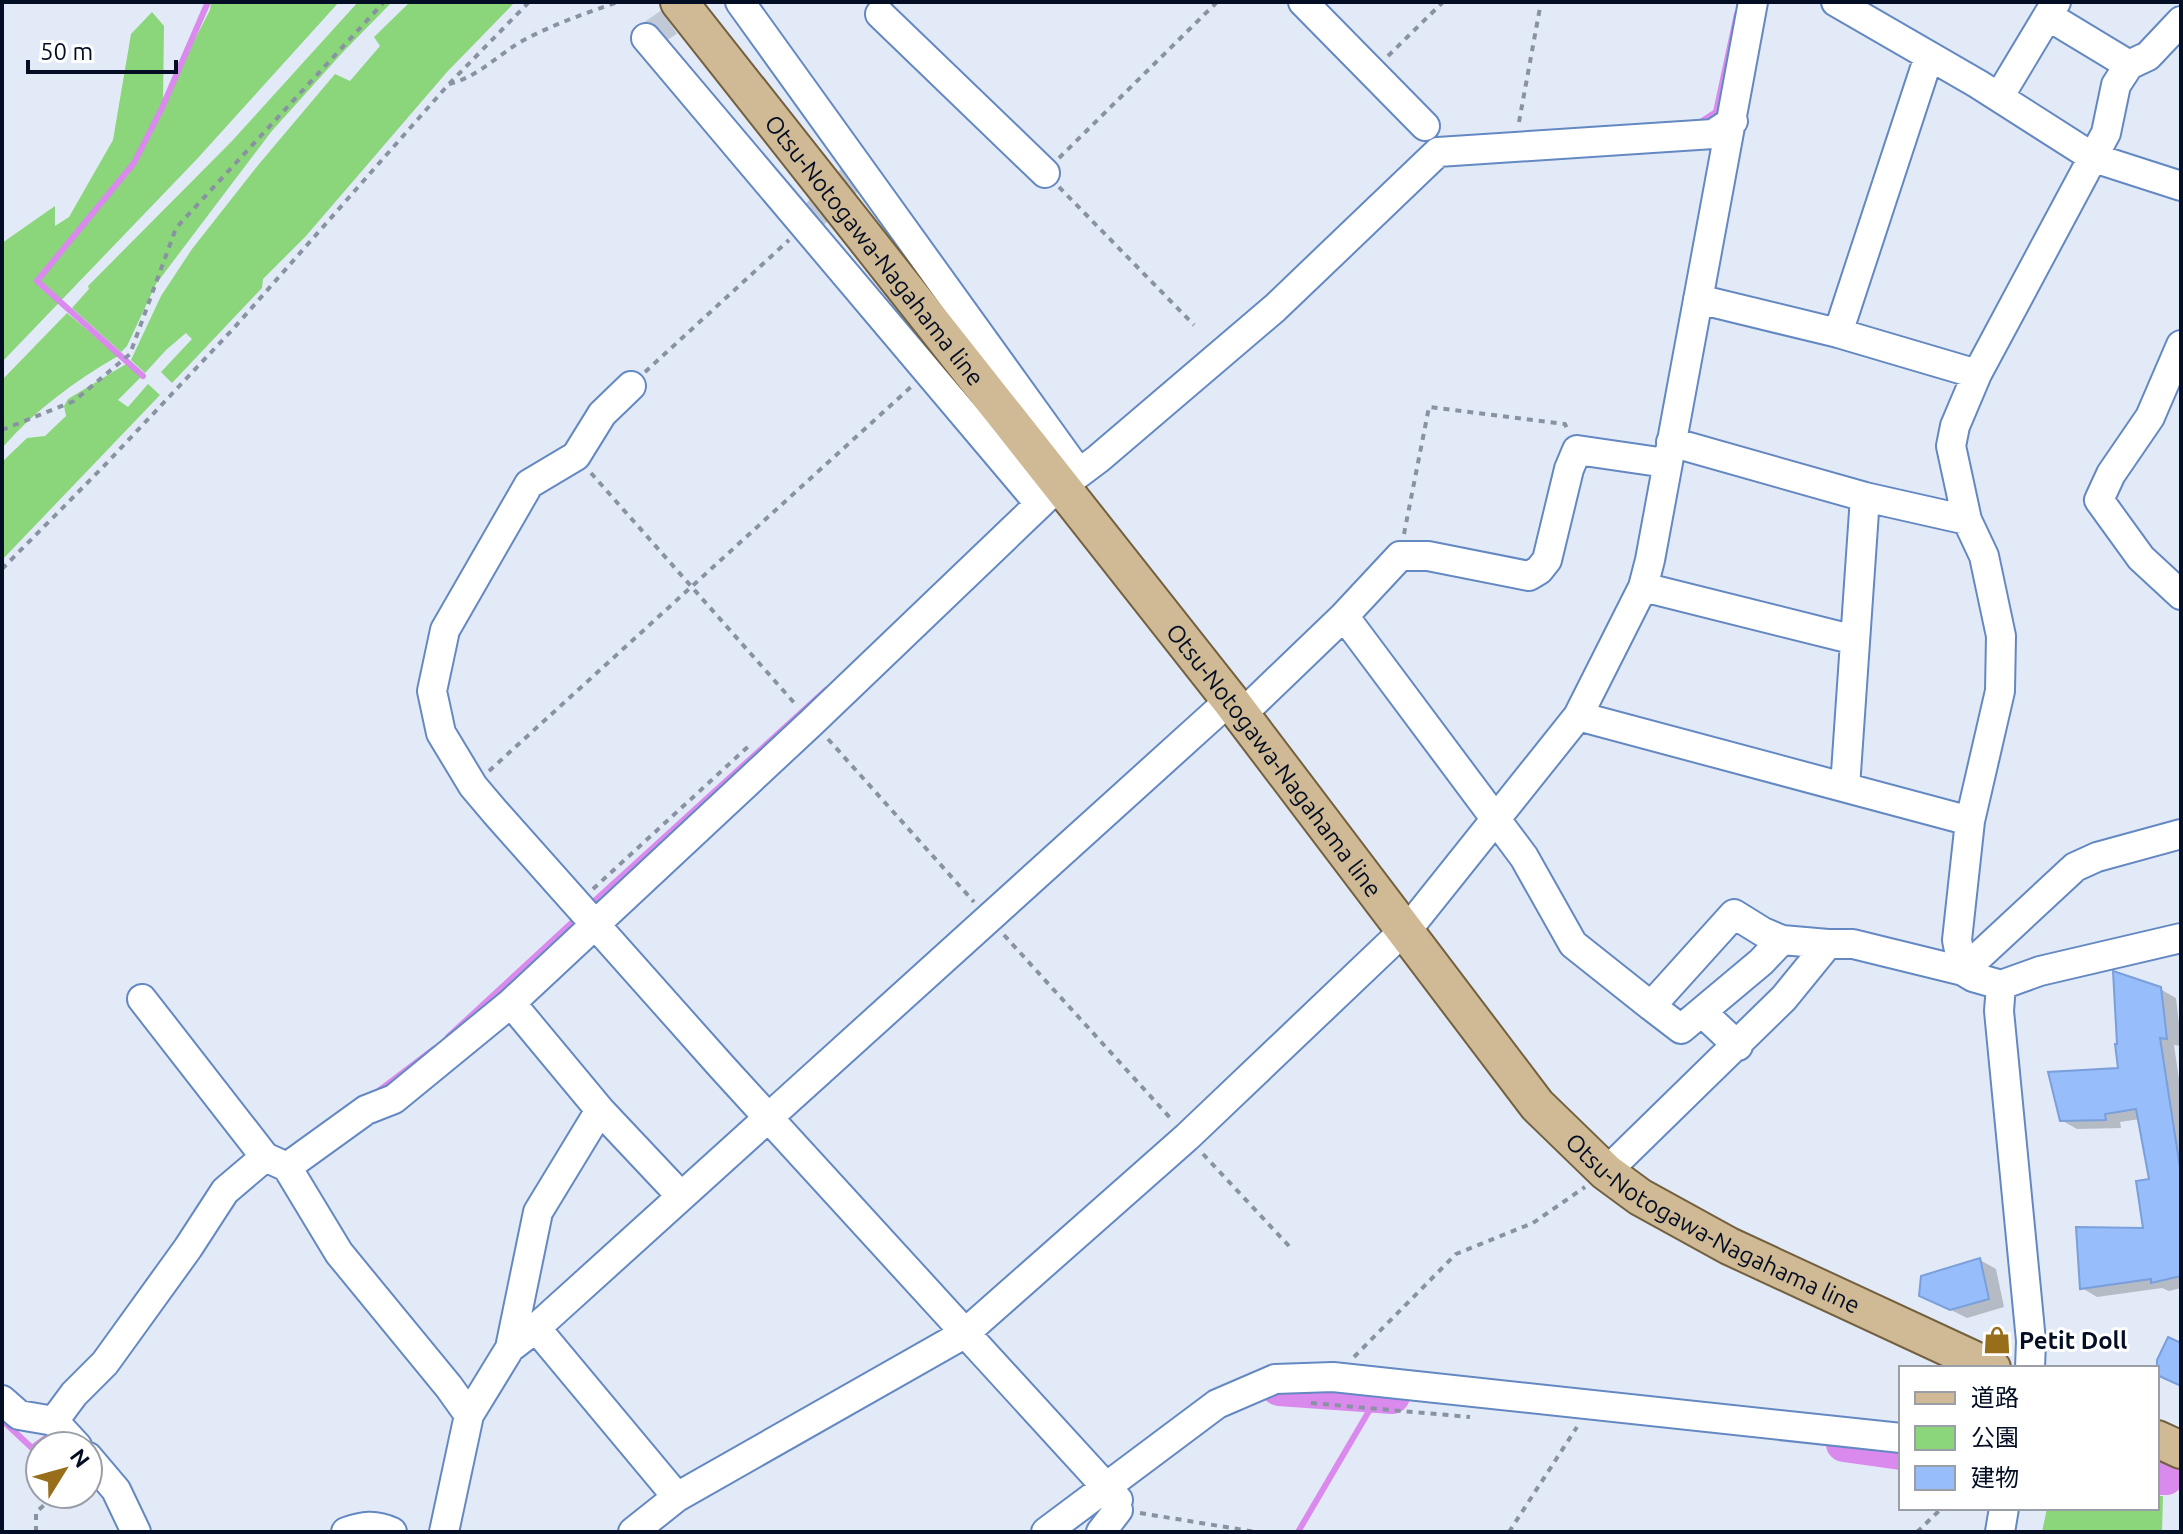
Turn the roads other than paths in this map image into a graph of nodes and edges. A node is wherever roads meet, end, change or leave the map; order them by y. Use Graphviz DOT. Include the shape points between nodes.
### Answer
graph roads {
  1 [pos="679,2"];
  2 [pos="740,2"];
  3 [pos="1303,2"];
  4 [pos="1753,2"];
  5 [pos="1836,2"];
  6 [pos="2052,9"];
  7 [pos="880,14"];
  8 [pos="2181,21"];
  9 [pos="646,38"];
  10 [pos="1929,56"];
  11 [pos="2129,65"];
  12 [pos="1999,97"];
  13 [pos="1733,121"];
  14 [pos="1425,126"];
  15 [pos="2094,158"];
  16 [pos="1045,173"];
  17 [pos="2181,186"];
  18 [pos="1698,299"];
  19 [pos="1838,333"];
  20 [pos="2181,345"];
  21 [pos="1977,374"];
  22 [pos="631,386"];
  23 [pos="1668,453"];
  24 [pos="1062,486"];
  25 [pos="1865,497"];
  26 [pos="1967,520"];
  27 [pos="1643,587"];
  28 [pos="2181,595"];
  29 [pos="1344,616"];
  30 [pos="1855,640"];
  31 [pos="1235,708"];
  32 [pos="1578,716"];
  33 [pos="1845,787"];
  34 [pos="1497,819"];
  35 [pos="1970,821"];
  36 [pos="2181,834"];
  37 [pos="585,912"];
  38 [pos="1404,929"];
  39 [pos="2181,938"];
  40 [pos="1782,940"];
  41 [pos="1828,944"];
  42 [pos="1963,971"];
  43 [pos="2001,985"];
  44 [pos="142,999"];
  45 [pos="511,1003"];
  46 [pos="1651,1006"];
  47 [pos="1703,1013"];
  48 [pos="1738,1046"];
  49 [pos="600,1110"];
  50 [pos="769,1117"];
  51 [pos="276,1162"];
  52 [pos="1606,1172"];
  53 [pos="681,1196"];
  54 [pos="536,1328"];
  55 [pos="964,1334"];
  56 [pos="510,1348"];
  57 [pos="1988,1366"];
  58 [pos="2030,1366"];
  59 [pos="2,1400"];
  60 [pos="469,1415"];
  61 [pos="60,1430"];
  62 [pos="63,1430"];
  63 [pos="1899,1438"];
  64 [pos="2159,1440"];
  65 [pos="2181,1450"];
  66 [pos="104,1476"];
  67 [pos="677,1497"];
  68 [pos="1114,1498"];
  69 [pos="2004,1510"];
  70 [pos="136,1532"];
  71 [pos="346,1532"];
  72 [pos="392,1532"];
  73 [pos="444,1532"];
  74 [pos="633,1532"];
  75 [pos="1046,1532"];
  76 [pos="1101,1532"];
  77 [pos="2000,1532"];
  1 -- 24 [label="main road, Otsu-Notogawa-Nagahama line"];
  2 -- 24 [label="street"];
  3 -- 14 [label="street"];
  4 -- 13 [label="street"];
  5 -- 10 [label="street"];
  6 -- 11 [label="street"];
  6 -- 12 [label="street"];
  7 -- 16 [label="street"];
  8 -- 11 [label="street" via="2148,56"];
  9 -- 24 [label="street" via="1032,495"];
  10 -- 12 [label="street"];
  10 -- 19 [label="street"];
  11 -- 15 [label="street" via="2116,85 2106,133"];
  12 -- 15 [label="street"];
  13 -- 18 [label="street"];
  13 -- 24 [label="street" via="1713,134 1438,152 1275,308"];
  15 -- 17 [label="street"];
  15 -- 21 [label="street"];
  18 -- 19 [label="street"];
  18 -- 23 [label="street"];
  19 -- 21 [label="street"];
  20 -- 28 [label="street" via="2150,417 2099,500 2141,558"];
  21 -- 26 [label="street" via="1951,446"];
  22 -- 37 [label="street" via="602,414 576,456 529,484 445,630 432,691 441,733 473,786"];
  23 -- 25 [label="street"];
  23 -- 27 [label="street"];
  23 -- 29 [label="street" via="1577,450 1547,560 1529,576 1428,556 1400,556"];
  24 -- 31 [label="main road, Otsu-Notogawa-Nagahama line"];
  24 -- 37 [label="street"];
  25 -- 26 [label="street"];
  25 -- 30 [label="street"];
  26 -- 35 [label="street" via="1984,556 2001,636 2000,691"];
  27 -- 30 [label="street"];
  27 -- 32 [label="street"];
  29 -- 31 [label="street"];
  29 -- 34 [label="street"];
  30 -- 33 [label="street"];
  31 -- 38 [label="main road, Otsu-Notogawa-Nagahama line"];
  31 -- 50 [label="street"];
  32 -- 33 [label="street"];
  32 -- 34 [label="street"];
  33 -- 35 [label="street"];
  34 -- 38 [label="street"];
  34 -- 46 [label="street" via="1573,944"];
  35 -- 42 [label="street" via="1957,940"];
  36 -- 42 [label="street" via="2075,867"];
  37 -- 45 [label="street"];
  37 -- 50 [label="street"];
  38 -- 52 [label="main road, Otsu-Notogawa-Nagahama line" via="1537,1105"];
  38 -- 55 [label="street" via="1187,1137"];
  39 -- 43 [label="street"];
  40 -- 41 [label="street"];
  40 -- 46 [label="street" via="1734,914"];
  40 -- 47 [label="street"];
  41 -- 42 [label="street" via="1853,944"];
  41 -- 48 [label="street"];
  42 -- 43 [label="street"];
  43 -- 58 [label="street"];
  44 -- 51 [label="street"];
  45 -- 49 [label="street"];
  45 -- 51 [label="street" via="394,1099"];
  46 -- 47 [label="street" via="1681,1029"];
  47 -- 48 [label="street"];
  48 -- 52 [label="street"];
  49 -- 53 [label="street"];
  49 -- 56 [label="street" via="538,1212"];
  50 -- 53 [label="street"];
  50 -- 55 [label="street"];
  51 -- 60 [label="street" via="339,1253"];
  51 -- 62 [label="street" via="225,1191 105,1363 74,1394"];
  52 -- 57 [label="main road, Otsu-Notogawa-Nagahama line" via="1729,1246"];
  53 -- 54 [label="street"];
  54 -- 56 [label="street"];
  54 -- 67 [label="street"];
  55 -- 67 [label="street"];
  55 -- 68 [label="street"];
  56 -- 60 [label="street"];
  59 -- 61 [label="street" via="19,1415"];
  60 -- 73 [label="street"];
  63 -- 68 [label="street" via="1333,1377 1275,1379 1217,1404"];
  64 -- 65 [label="main road"];
  66 -- 70 [label="street"];
  67 -- 74 [label="street"];
  68 -- 75 [label="street"];
  68 -- 76 [label="street"];
  69 -- 77 [label="street"];
  71 -- 72 [label="street" via="368,1525"];
}
